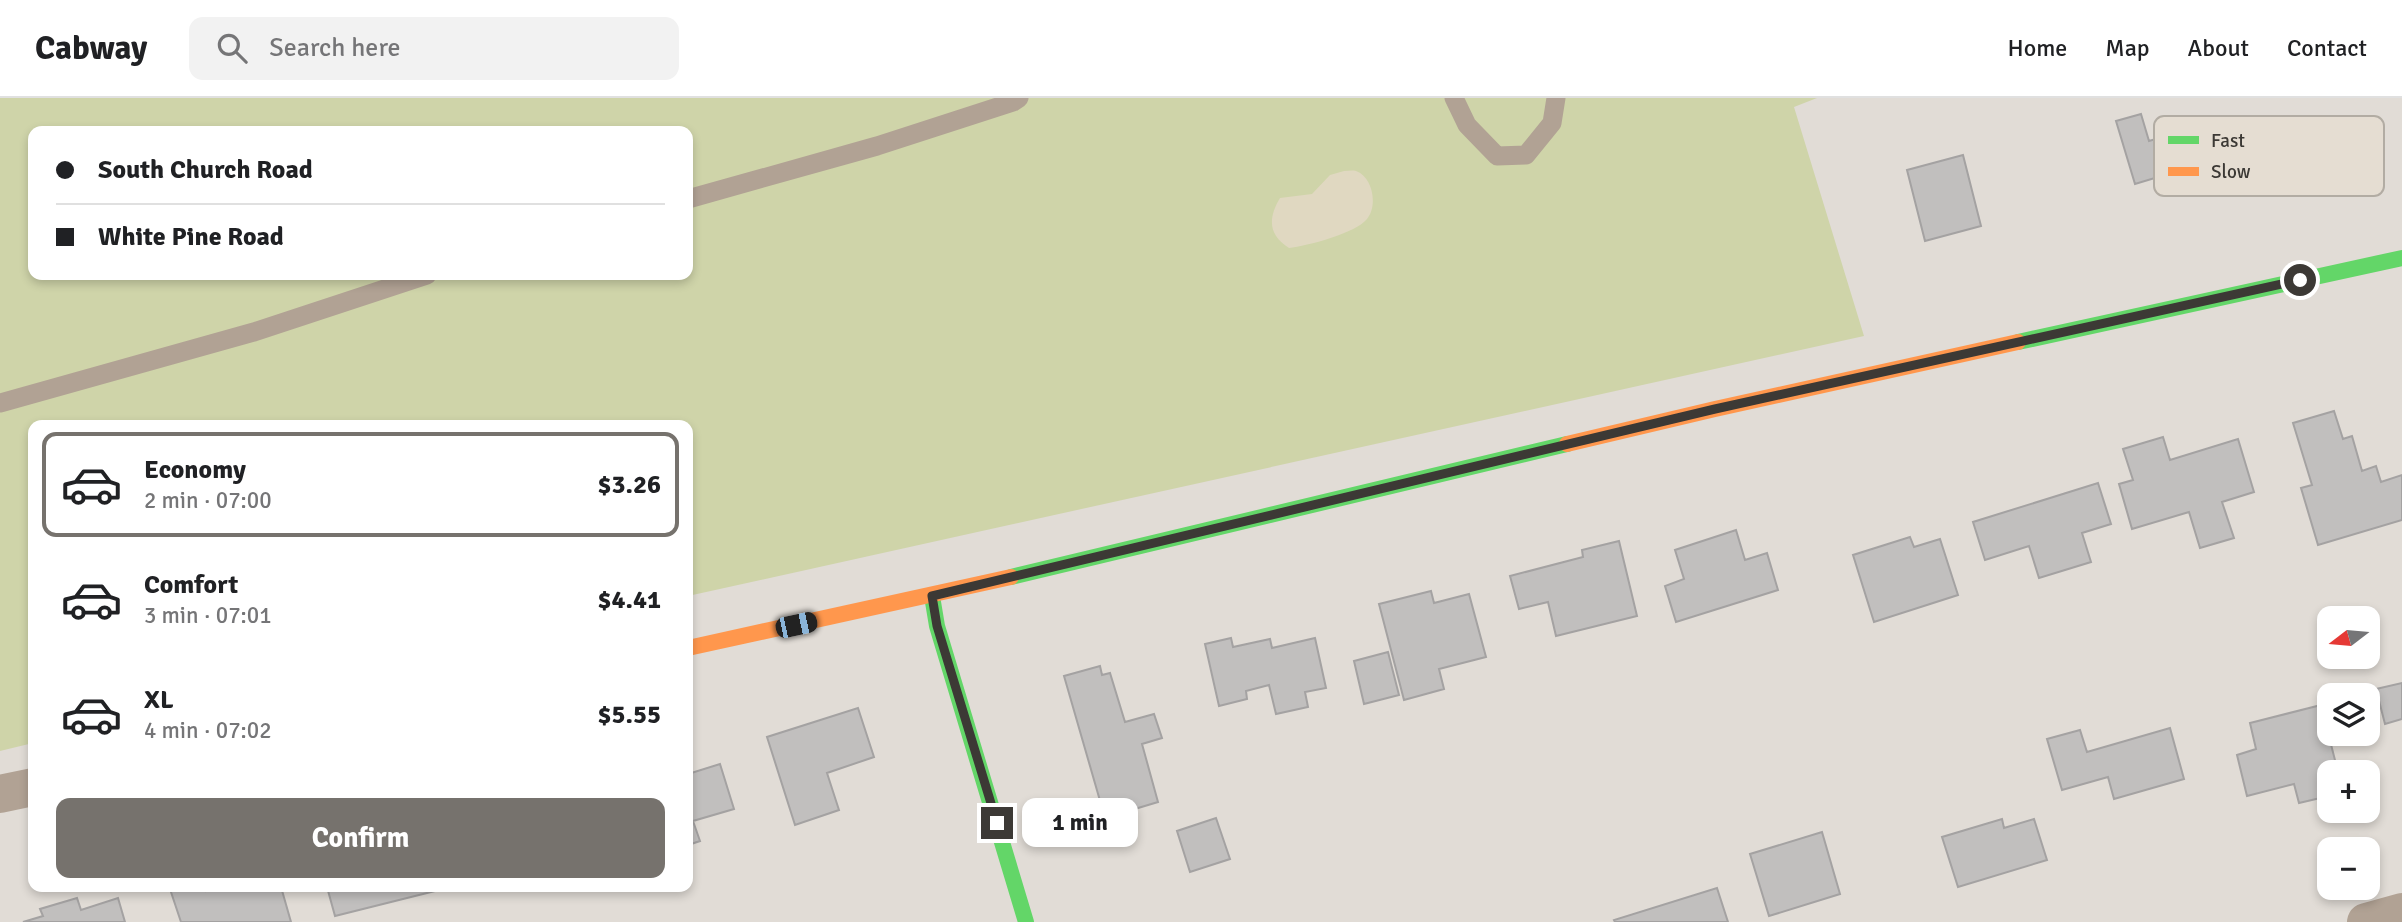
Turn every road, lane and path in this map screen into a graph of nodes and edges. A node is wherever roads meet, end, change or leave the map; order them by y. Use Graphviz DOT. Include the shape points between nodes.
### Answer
graph roads {
  1 [pos="1019,98"];
  2 [pos="1454,98"];
  3 [pos="1556,98"];
  4 [pos="693,198"];
  5 [pos="2402,258"];
  6 [pos="412,280"];
  7 [pos="0,403"];
  8 [pos="932,596"];
  9 [pos="693,647"];
  10 [pos="28,788"];
  11 [pos="0,794"];
  12 [pos="2402,912"];
  13 [pos="1026,922"];
  14 [pos="2366,922"];
  1 -- 4 [label="lane" via="877,146"];
  2 -- 3 [label="lane" via="1467,125 1497,156 1526,155 1552,123"];
  5 -- 8 [label="street" via="1715,409"];
  6 -- 7 [label="lane" via="254,332"];
  8 -- 9 [label="street"];
  8 -- 13 [label="street" via="937,626"];
  10 -- 11 [label="street"];
  12 -- 14 [label="street"];
}
